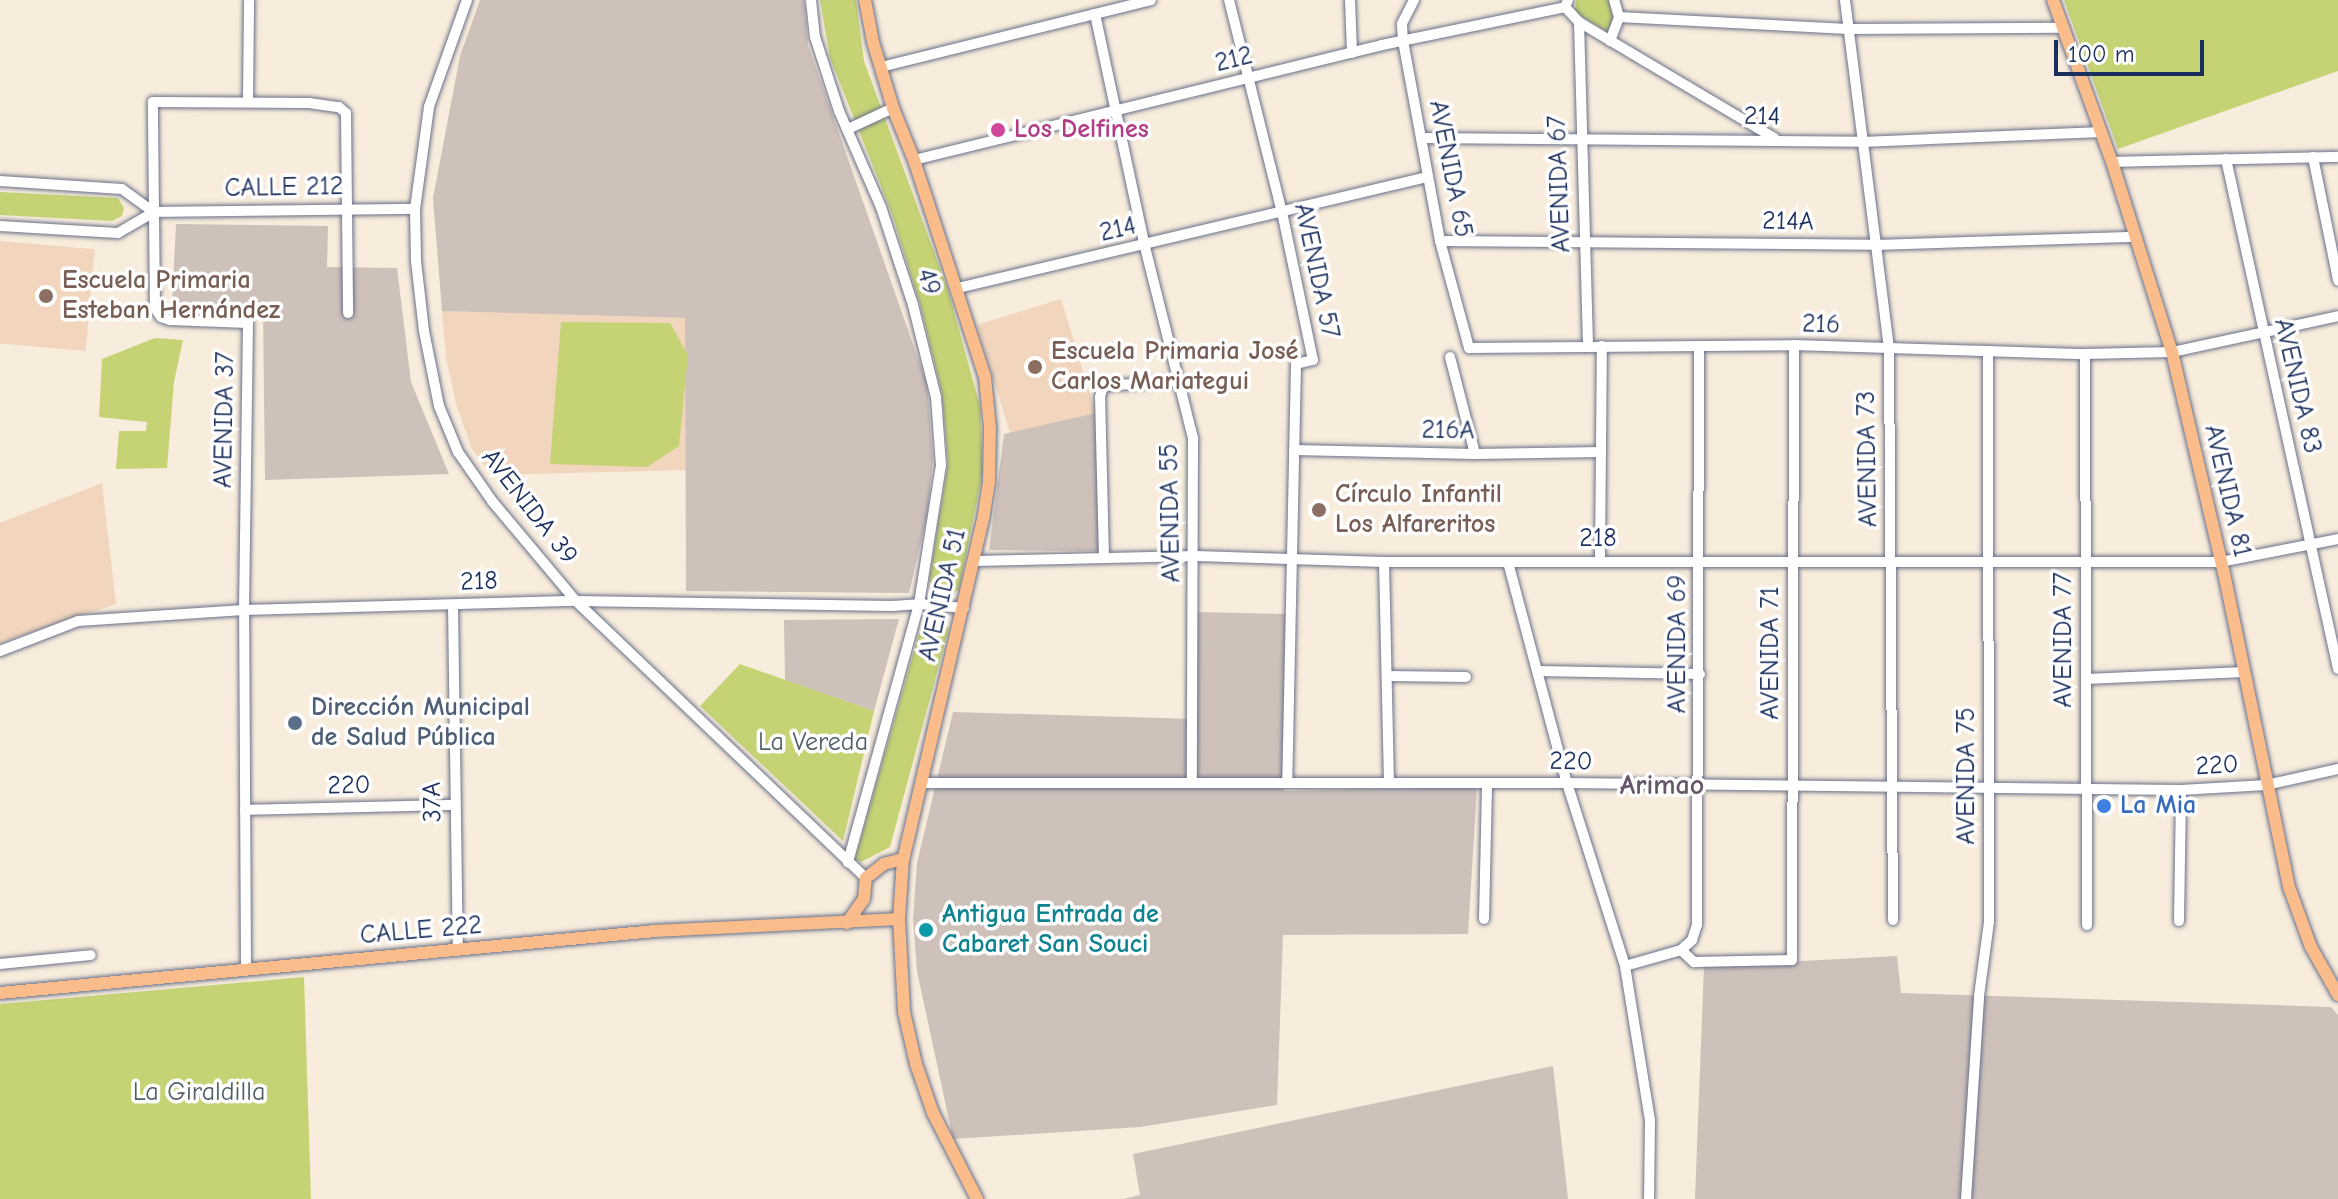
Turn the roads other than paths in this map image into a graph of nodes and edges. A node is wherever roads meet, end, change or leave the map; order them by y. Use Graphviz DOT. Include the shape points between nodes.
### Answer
graph roads {
  1 [pos="249,0"];
  2 [pos="467,0"];
  3 [pos="811,0"];
  4 [pos="865,0"];
  5 [pos="1151,0"];
  6 [pos="1229,0"];
  7 [pos="1350,0"];
  8 [pos="1414,0"];
  9 [pos="1614,0"];
  10 [pos="1845,0"];
  11 [pos="2053,0"];
  12 [pos="1567,3"];
  13 [pos="1095,14"];
  14 [pos="1619,17"];
  15 [pos="1579,22"];
  16 [pos="2063,28"];
  17 [pos="1848,29"];
  18 [pos="1403,41"];
  19 [pos="1610,41"];
  20 [pos="1352,53"];
  21 [pos="881,67"];
  22 [pos="1249,78"];
  23 [pos="248,101"];
  24 [pos="893,108"];
  25 [pos="1117,112"];
  26 [pos="848,129"];
  27 [pos="2102,132"];
  28 [pos="1580,137"];
  29 [pos="1421,138"];
  30 [pos="1776,139"];
  31 [pos="1862,142"];
  32 [pos="2313,157"];
  33 [pos="2338,157"];
  34 [pos="2226,159"];
  35 [pos="914,160"];
  36 [pos="2112,162"];
  37 [pos="1427,177"];
  38 [pos="0,181"];
  39 [pos="345,208"];
  40 [pos="415,209"];
  41 [pos="154,212"];
  42 [pos="1282,212"];
  43 [pos="0,226"];
  44 [pos="2136,237"];
  45 [pos="1440,241"];
  46 [pos="1585,242"];
  47 [pos="1875,245"];
  48 [pos="1145,247"];
  49 [pos="2338,280"];
  50 [pos="958,288"];
  51 [pos="348,313"];
  52 [pos="2338,316"];
  53 [pos="2262,332"];
  54 [pos="1588,345"];
  55 [pos="1794,345"];
  56 [pos="1602,346"];
  57 [pos="1699,347"];
  58 [pos="1469,348"];
  59 [pos="1889,350"];
  60 [pos="1988,352"];
  61 [pos="2172,352"];
  62 [pos="2085,354"];
  63 [pos="1450,357"];
  64 [pos="1179,381"];
  65 [pos="1294,450"];
  66 [pos="1601,452"];
  67 [pos="1475,454"];
  68 [pos="2338,539"];
  69 [pos="2310,546"];
  70 [pos="1196,556"];
  71 [pos="1104,558"];
  72 [pos="1293,560"];
  73 [pos="1793,560"];
  74 [pos="1891,560"];
  75 [pos="2086,560"];
  76 [pos="975,561"];
  77 [pos="1600,561"];
  78 [pos="1701,561"];
  79 [pos="1989,561"];
  80 [pos="1384,562"];
  81 [pos="1508,562"];
  82 [pos="2221,562"];
  83 [pos="576,601"];
  84 [pos="919,604"];
  85 [pos="453,605"];
  86 [pos="964,608"];
  87 [pos="244,610"];
  88 [pos="0,651"];
  89 [pos="2338,669"];
  90 [pos="1538,671"];
  91 [pos="2245,672"];
  92 [pos="1700,674"];
  93 [pos="1387,676"];
  94 [pos="1466,677"];
  95 [pos="2086,679"];
  96 [pos="2338,769"];
  97 [pos="923,783"];
  98 [pos="1192,783"];
  99 [pos="1287,783"];
  100 [pos="1389,783"];
  101 [pos="1487,783"];
  102 [pos="1567,783"];
  103 [pos="2266,785"];
  104 [pos="1699,786"];
  105 [pos="1792,786"];
  106 [pos="1988,787"];
  107 [pos="1893,788"];
  108 [pos="2086,790"];
  109 [pos="2181,790"];
  110 [pos="455,805"];
  111 [pos="245,810"];
  112 [pos="903,859"];
  113 [pos="848,862"];
  114 [pos="866,878"];
  115 [pos="864,899"];
  116 [pos="899,919"];
  117 [pos="1484,919"];
  118 [pos="1893,920"];
  119 [pos="881,921"];
  120 [pos="2179,921"];
  121 [pos="847,923"];
  122 [pos="2087,925"];
  123 [pos="458,950"];
  124 [pos="1681,950"];
  125 [pos="91,955"];
  126 [pos="0,964"];
  127 [pos="1625,966"];
  128 [pos="246,970"];
  129 [pos="0,993"];
  130 [pos="2338,995"];
  131 [pos="974,1198"];
  132 [pos="1649,1199"];
  133 [pos="1966,1199"];
  1 -- 23 [label="street"];
  2 -- 40 [label="street, AVENIDA 39" via="429,107"];
  3 -- 26 [label="street, 49" via="815,37"];
  4 -- 21 [label="main road, AVENIDA 51"];
  5 -- 13 [label="street"];
  6 -- 22 [label="street, AVENIDA 57"];
  7 -- 20 [label="street"];
  8 -- 18 [label="street, AVENIDA 65" via="1402,24"];
  9 -- 14 [label="street"];
  10 -- 17 [label="street, AVENIDA 73"];
  11 -- 16 [label="main road, AVENIDA 81"];
  12 -- 15 [label="street"];
  12 -- 18 [label="street, 212"];
  13 -- 21 [label="street"];
  13 -- 25 [label="street, AVENIDA 55"];
  14 -- 17 [label="street"];
  14 -- 19 [label="street"];
  15 -- 19 [label="street"];
  15 -- 28 [label="street, AVENIDA 67"];
  16 -- 17 [label="street"];
  16 -- 27 [label="main road, AVENIDA 81"];
  17 -- 31 [label="street, AVENIDA 73"];
  18 -- 20 [label="street, 212"];
  18 -- 29 [label="street, AVENIDA 65"];
  19 -- 30 [label="street"];
  20 -- 22 [label="street, 212"];
  21 -- 24 [label="main road, AVENIDA 51"];
  22 -- 25 [label="street, 212"];
  22 -- 42 [label="street, AVENIDA 57"];
  23 -- 39 [label="street" via="309,103 346,113"];
  23 -- 41 [label="street, AVENIDA 37" via="153,102"];
  24 -- 26 [label="street"];
  24 -- 35 [label="main road, AVENIDA 51"];
  25 -- 35 [label="street, 212"];
  25 -- 48 [label="street, AVENIDA 55"];
  26 -- 84 [label="street, 49" via="881,207 936,397 941,465"];
  27 -- 31 [label="street, 214"];
  27 -- 36 [label="main road, AVENIDA 81"];
  28 -- 29 [label="street, 214"];
  28 -- 30 [label="street, 214"];
  28 -- 46 [label="street, AVENIDA 67"];
  29 -- 37 [label="street, AVENIDA 65"];
  30 -- 31 [label="street, 214"];
  31 -- 47 [label="street, AVENIDA 73"];
  32 -- 33 [label="street"];
  32 -- 34 [label="street"];
  32 -- 49 [label="street"];
  34 -- 36 [label="street"];
  34 -- 53 [label="street, AVENIDA 83"];
  35 -- 50 [label="main road, AVENIDA 51"];
  36 -- 44 [label="main road, AVENIDA 81"];
  37 -- 42 [label="street, 214"];
  37 -- 45 [label="street, AVENIDA 65"];
  38 -- 41 [label="street" via="122,189"];
  39 -- 40 [label="street, CALLE 212"];
  39 -- 41 [label="street, CALLE 212"];
  39 -- 51 [label="street"];
  40 -- 83 [label="street, AVENIDA 39" via="424,331 444,417 458,452"];
  41 -- 43 [label="street, CALLE 212" via="118,233"];
  41 -- 87 [label="street, AVENIDA 37" via="155,308 161,317 248,323"];
  42 -- 48 [label="street, 214"];
  42 -- 65 [label="street, AVENIDA 57" via="1313,360 1296,364"];
  44 -- 47 [label="street, 214A"];
  44 -- 61 [label="main road, AVENIDA 81"];
  45 -- 46 [label="street, 214A"];
  45 -- 58 [label="street, AVENIDA 65"];
  46 -- 47 [label="street, 214A"];
  46 -- 54 [label="street, AVENIDA 67"];
  47 -- 59 [label="street, AVENIDA 73"];
  48 -- 50 [label="street, 214"];
  48 -- 64 [label="street, AVENIDA 55"];
  50 -- 76 [label="main road, AVENIDA 51" via="985,377 990,428 989,482"];
  52 -- 53 [label="street, 216"];
  53 -- 61 [label="street, 216"];
  53 -- 69 [label="street, AVENIDA 83"];
  54 -- 56 [label="street, 216"];
  54 -- 58 [label="street, 216"];
  55 -- 57 [label="street, 216"];
  55 -- 59 [label="street, 216"];
  55 -- 73 [label="street, AVENIDA 71"];
  56 -- 57 [label="street, 216"];
  56 -- 66 [label="street"];
  57 -- 78 [label="street, AVENIDA 69"];
  59 -- 60 [label="street, 216"];
  59 -- 74 [label="street, AVENIDA 73"];
  60 -- 62 [label="street, 216"];
  60 -- 79 [label="street, AVENIDA 75"];
  61 -- 62 [label="street, 216"];
  61 -- 82 [label="main road, AVENIDA 81"];
  62 -- 75 [label="street, AVENIDA 77"];
  63 -- 67 [label="street"];
  64 -- 70 [label="street, AVENIDA 55" via="1193,438"];
  64 -- 71 [label="street" via="1103,386"];
  65 -- 67 [label="street, 216A"];
  65 -- 72 [label="street, AVENIDA 57"];
  66 -- 67 [label="street, 216A"];
  66 -- 77 [label="street"];
  68 -- 69 [label="street, 218"];
  69 -- 82 [label="street, 218"];
  69 -- 89 [label="street, AVENIDA 83"];
  70 -- 71 [label="street, 218"];
  70 -- 72 [label="street, 218"];
  70 -- 98 [label="street, AVENIDA 55"];
  71 -- 76 [label="street, 218"];
  72 -- 80 [label="street, 218"];
  72 -- 99 [label="street, AVENIDA 57"];
  73 -- 74 [label="street, 218"];
  73 -- 78 [label="street, 218"];
  73 -- 105 [label="street, AVENIDA 71"];
  74 -- 79 [label="street, 218"];
  74 -- 107 [label="street, AVENIDA 73"];
  75 -- 79 [label="street, 218"];
  75 -- 82 [label="street, 218"];
  75 -- 95 [label="street, AVENIDA 77"];
  76 -- 86 [label="main road, AVENIDA 51"];
  77 -- 78 [label="street, 218"];
  77 -- 81 [label="street, 218"];
  78 -- 92 [label="street, AVENIDA 69"];
  79 -- 106 [label="street, AVENIDA 75"];
  80 -- 81 [label="street, 218"];
  80 -- 93 [label="street"];
  81 -- 90 [label="street"];
  82 -- 91 [label="main road, AVENIDA 81"];
  83 -- 84 [label="street, 218"];
  83 -- 85 [label="street, 218"];
  83 -- 113 [label="street, AVENIDA 39"];
  84 -- 86 [label="street, 218"];
  84 -- 113 [label="street, 49"];
  85 -- 87 [label="street, 218"];
  85 -- 110 [label="street, 37A"];
  86 -- 97 [label="main road, AVENIDA 51"];
  87 -- 88 [label="street, 218" via="78,621"];
  87 -- 111 [label="street, AVENIDA 37"];
  90 -- 92 [label="street"];
  90 -- 102 [label="street"];
  91 -- 95 [label="street"];
  91 -- 103 [label="main road, AVENIDA 81"];
  92 -- 104 [label="street, AVENIDA 69"];
  93 -- 94 [label="street"];
  93 -- 100 [label="street"];
  95 -- 108 [label="street, AVENIDA 77"];
  96 -- 103 [label="street, 220"];
  97 -- 98 [label="street, 220"];
  97 -- 112 [label="main road, AVENIDA 51"];
  98 -- 99 [label="street, 220"];
  99 -- 100 [label="street, 220"];
  100 -- 101 [label="street, 220"];
  101 -- 102 [label="street, 220"];
  101 -- 117 [label="street"];
  102 -- 104 [label="street, 220"];
  102 -- 127 [label="street"];
  103 -- 109 [label="street, 220"];
  103 -- 130 [label="main road, AVENIDA 81" via="2289,887 2311,947"];
  104 -- 105 [label="street, 220"];
  104 -- 124 [label="street, AVENIDA 69" via="1697,925"];
  105 -- 107 [label="street, 220"];
  105 -- 124 [label="street, AVENIDA 71" via="1792,960 1694,962"];
  106 -- 107 [label="street, 220"];
  106 -- 108 [label="street, 220"];
  106 -- 133 [label="street, AVENIDA 75" via="1989,922"];
  107 -- 118 [label="street, AVENIDA 73"];
  108 -- 109 [label="street, 220"];
  108 -- 122 [label="street, AVENIDA 77"];
  109 -- 120 [label="street"];
  110 -- 111 [label="street, 220"];
  110 -- 123 [label="street, 37A"];
  111 -- 128 [label="street, AVENIDA 37"];
  112 -- 114 [label="main road" via="884,864"];
  112 -- 116 [label="main road, AVENIDA 51"];
  113 -- 114 [label="street, AVENIDA 39"];
  114 -- 115 [label="main road"];
  115 -- 119 [label="main road"];
  115 -- 121 [label="main road"];
  116 -- 119 [label="main road, CALLE 222"];
  116 -- 131 [label="main road, AVENIDA 51" via="904,1012 916,1064"];
  119 -- 121 [label="main road, CALLE 222"];
  121 -- 123 [label="main road, CALLE 222" via="655,931"];
  123 -- 128 [label="main road, CALLE 222"];
  124 -- 127 [label="street"];
  125 -- 126 [label="street"];
  127 -- 132 [label="street" via="1650,1120"];
  128 -- 129 [label="main road, CALLE 222"];
}
